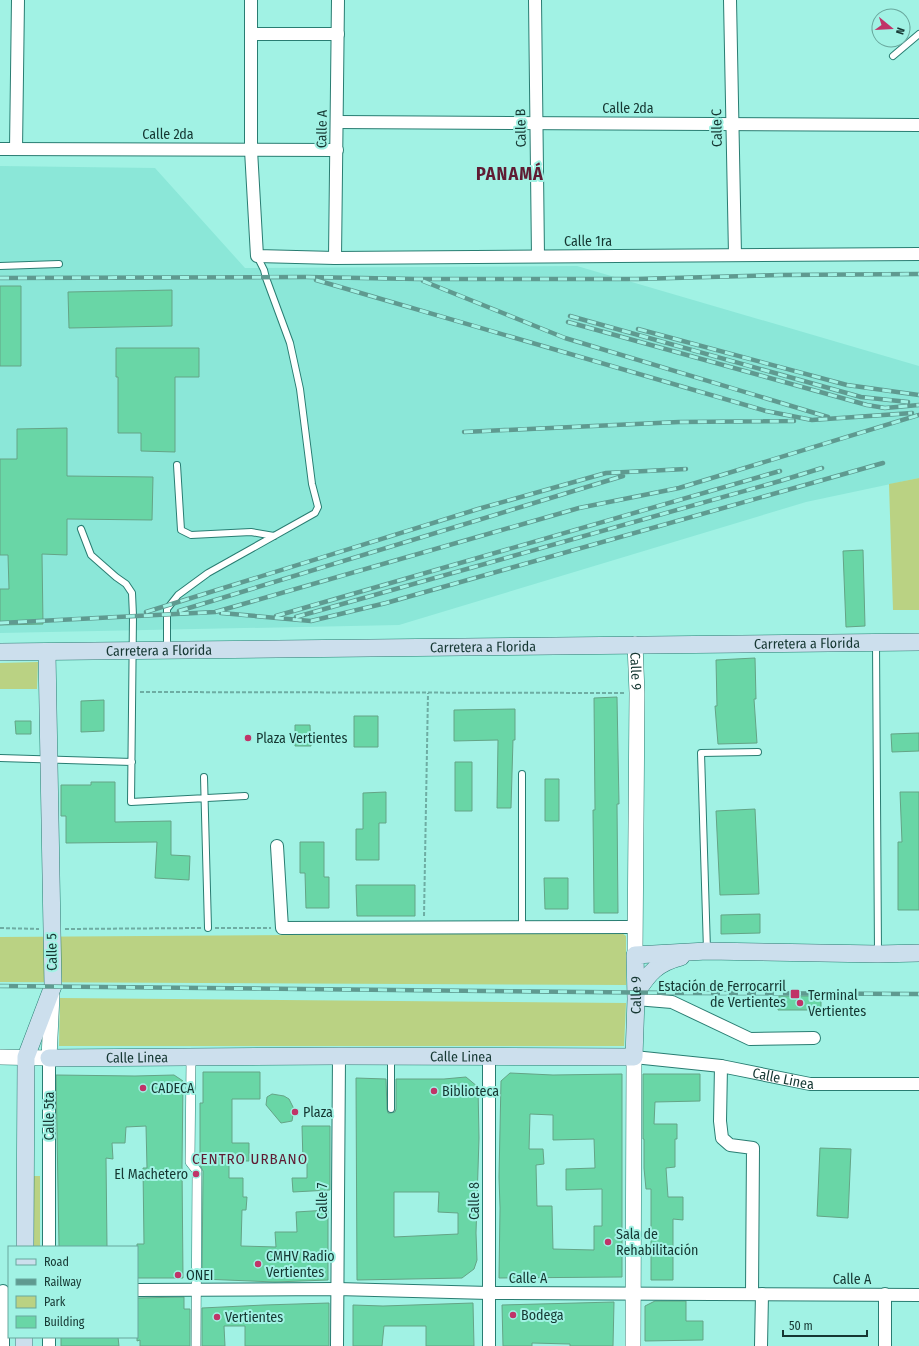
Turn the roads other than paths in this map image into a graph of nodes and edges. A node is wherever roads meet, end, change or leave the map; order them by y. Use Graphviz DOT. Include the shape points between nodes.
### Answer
graph roads {
  1 [pos="18,0"];
  2 [pos="251,0"];
  3 [pos="338,0"];
  4 [pos="535,0"];
  5 [pos="730,0"];
  6 [pos="251,34"];
  7 [pos="338,34"];
  8 [pos="919,34"];
  9 [pos="893,56"];
  10 [pos="337,122"];
  11 [pos="536,122"];
  12 [pos="732,123"];
  13 [pos="919,125"];
  14 [pos="0,149"];
  15 [pos="16,149"];
  16 [pos="251,150"];
  17 [pos="337,150"];
  18 [pos="919,254"];
  19 [pos="735,255"];
  20 [pos="257,256"];
  21 [pos="538,256"];
  22 [pos="335,258"];
  23 [pos="59,264"];
  24 [pos="0,266"];
  25 [pos="178,465"];
  26 [pos="81,528"];
  27 [pos="274,536"];
  28 [pos="876,642"];
  29 [pos="919,642"];
  30 [pos="635,644"];
  31 [pos="167,650"];
  32 [pos="0,652"];
  33 [pos="133,652"];
  34 [pos="47,653"];
  35 [pos="758,752"];
  36 [pos="0,758"];
  37 [pos="49,761"];
  38 [pos="132,762"];
  39 [pos="522,774"];
  40 [pos="204,777"];
  41 [pos="245,796"];
  42 [pos="205,798"];
  43 [pos="277,846"];
  44 [pos="522,927"];
  45 [pos="635,927"];
  46 [pos="208,928"];
  47 [pos="707,951"];
  48 [pos="919,953"];
  49 [pos="878,954"];
  50 [pos="635,955"];
  51 [pos="53,986"];
  52 [pos="636,996"];
  53 [pos="814,1038"];
  54 [pos="338,1056"];
  55 [pos="391,1056"];
  56 [pos="0,1057"];
  57 [pos="26,1057"];
  58 [pos="489,1057"];
  59 [pos="634,1057"];
  60 [pos="49,1058"];
  61 [pos="191,1058"];
  62 [pos="721,1066"];
  63 [pos="919,1084"];
  64 [pos="391,1109"];
  65 [pos="25,1246"];
  66 [pos="49,1246"];
  67 [pos="196,1289"];
  68 [pos="337,1289"];
  69 [pos="138,1290"];
  70 [pos="4,1291"];
  71 [pos="489,1293"];
  72 [pos="633,1293"];
  73 [pos="757,1294"];
  74 [pos="885,1294"];
  75 [pos="919,1294"];
  76 [pos="3,1346"];
  77 [pos="196,1346"];
  78 [pos="337,1346"];
  79 [pos="489,1346"];
  80 [pos="633,1346"];
  81 [pos="761,1346"];
  82 [pos="885,1346"];
  1 -- 15 [label="street"];
  2 -- 6 [label="street"];
  3 -- 7 [label="street, Calle A"];
  4 -- 11 [label="street, Calle B"];
  5 -- 12 [label="street, Calle C"];
  6 -- 7 [label="street"];
  6 -- 16 [label="street"];
  7 -- 10 [label="street, Calle A"];
  8 -- 9 [label="lane"];
  10 -- 11 [label="street, Calle 2da"];
  10 -- 17 [label="street, Calle A"];
  11 -- 12 [label="street, Calle 2da"];
  11 -- 21 [label="street, Calle B"];
  12 -- 13 [label="street, Calle 2da"];
  12 -- 19 [label="street, Calle C"];
  14 -- 15 [label="street, Calle 2da"];
  15 -- 16 [label="street, Calle 2da"];
  16 -- 17 [label="street, Calle 2da"];
  16 -- 20 [label="street"];
  17 -- 22 [label="street, Calle A"];
  18 -- 19 [label="street, Calle 1ra"];
  19 -- 21 [label="street, Calle 1ra"];
  20 -- 22 [label="street, Calle 1ra"];
  20 -- 27 [label="lane" via="290,343 300,389 312,484 318,507 315,513"];
  21 -- 22 [label="street, Calle 1ra"];
  23 -- 24 [label="lane"];
  25 -- 27 [label="lane" via="181,530 191,535 251,532"];
  26 -- 33 [label="lane" via="91,555 126,584 132,594"];
  27 -- 31 [label="lane" via="208,573 178,595 167,609"];
  28 -- 29 [label="main road, Carretera a Florida"];
  28 -- 30 [label="main road, Carretera a Florida"];
  28 -- 49 [label="lane"];
  30 -- 31 [label="main road, Carretera a Florida"];
  30 -- 45 [label="street, Calle 9"];
  31 -- 33 [label="main road, Carretera a Florida"];
  32 -- 34 [label="main road, Carretera a Florida"];
  33 -- 34 [label="main road, Carretera a Florida"];
  33 -- 38 [label="lane"];
  34 -- 37 [label="main road, Calle 5"];
  35 -- 47 [label="lane" via="701,753"];
  36 -- 37 [label="lane"];
  37 -- 38 [label="lane"];
  37 -- 51 [label="main road, Calle 5"];
  38 -- 42 [label="lane" via="131,802"];
  39 -- 44 [label="lane"];
  40 -- 42 [label="lane"];
  41 -- 42 [label="lane"];
  42 -- 46 [label="lane"];
  43 -- 44 [label="street" via="282,928"];
  44 -- 45 [label="street"];
  45 -- 50 [label="street, Calle 9"];
  47 -- 49 [label="main road"];
  47 -- 50 [label="main road"];
  47 -- 52 [label="main road" via="660,965 647,976"];
  48 -- 49 [label="main road"];
  50 -- 52 [label="main road, Calle 9"];
  51 -- 57 [label="main road, Calle 5"];
  51 -- 60 [label="street, Calle 5ta"];
  52 -- 53 [label="street" via="672,1002 750,1039"];
  52 -- 59 [label="main road, Calle 9"];
  54 -- 55 [label="main road, Calle Linea"];
  54 -- 61 [label="main road, Calle Linea"];
  54 -- 68 [label="street, Calle 7"];
  55 -- 58 [label="main road, Calle Linea"];
  55 -- 64 [label="lane"];
  56 -- 57 [label="street, Calle Linea"];
  57 -- 60 [label="street, Calle Linea"];
  57 -- 65 [label="main road, Calle 5"];
  58 -- 59 [label="main road, Calle Linea"];
  58 -- 71 [label="street, Calle 8"];
  59 -- 62 [label="street, Calle Linea"];
  59 -- 72 [label="street, Calle 9"];
  60 -- 61 [label="main road, Calle Linea"];
  60 -- 66 [label="street, Calle 5ta"];
  61 -- 67 [label="street" via="190,1162 197,1171"];
  62 -- 63 [label="street, Calle Linea" via="810,1084"];
  62 -- 73 [label="street" via="722,1138 730,1145 753,1148"];
  67 -- 68 [label="street, Calle A"];
  67 -- 69 [label="street, Calle A"];
  67 -- 77 [label="street"];
  68 -- 71 [label="street, Calle A"];
  68 -- 78 [label="street, Calle 7"];
  70 -- 76 [label="street"];
  71 -- 72 [label="street, Calle A"];
  71 -- 79 [label="street, Calle 8"];
  72 -- 73 [label="street, Calle A"];
  72 -- 80 [label="street, Calle 9"];
  73 -- 74 [label="street, Calle A"];
  73 -- 81 [label="street"];
  74 -- 75 [label="street, Calle A"];
  74 -- 82 [label="street"];
}
